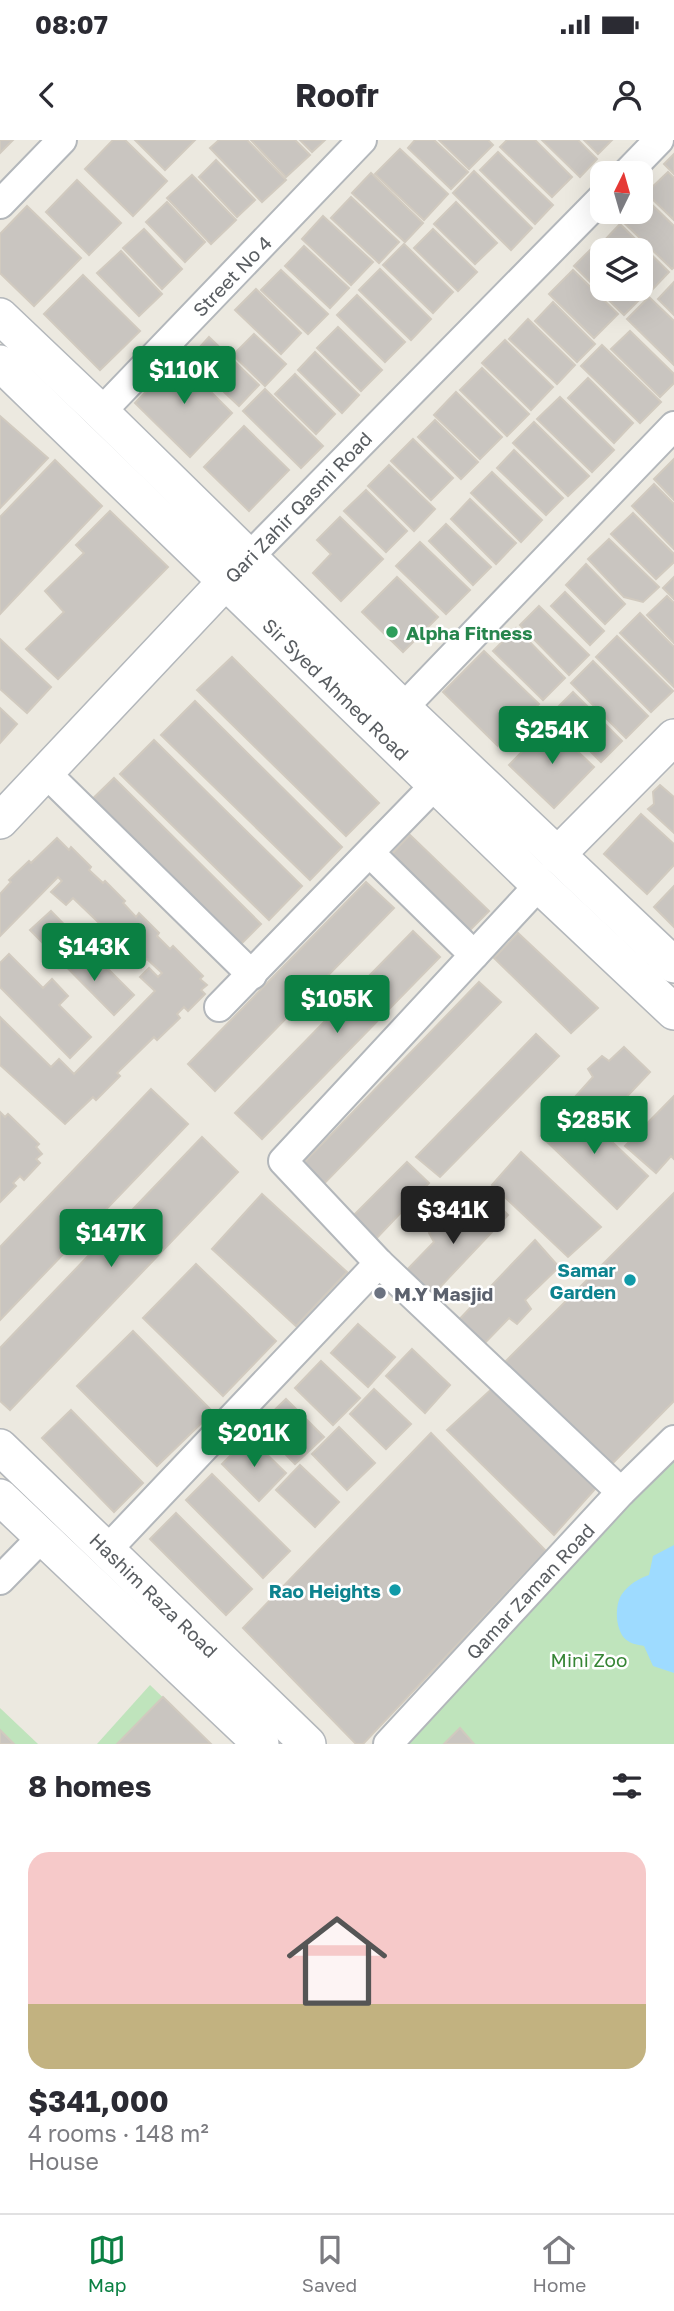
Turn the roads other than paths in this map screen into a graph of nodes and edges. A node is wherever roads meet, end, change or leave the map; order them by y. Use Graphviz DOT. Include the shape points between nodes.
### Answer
graph roads {
  1 [pos="62,140"];
  2 [pos="362,140"];
  3 [pos="659,140"];
  4 [pos="638,161"];
  5 [pos="0,204"];
  6 [pos="590,210"];
  7 [pos="0,316"];
  8 [pos="0,363"];
  9 [pos="101,412"];
  10 [pos="674,426"];
  11 [pos="237,570"];
  12 [pos="403,708"];
  13 [pos="674,737"];
  14 [pos="46,773"];
  15 [pos="435,785"];
  16 [pos="0,821"];
  17 [pos="370,853"];
  18 [pos="557,855"];
  19 [pos="540,886"];
  20 [pos="474,955"];
  21 [pos="674,965"];
  22 [pos="251,975"];
  23 [pos="219,1007"];
  24 [pos="674,1012"];
  25 [pos="379,1263"];
  26 [pos="674,1440"];
  27 [pos="0,1447"];
  28 [pos="621,1492"];
  29 [pos="0,1497"];
  30 [pos="42,1537"];
  31 [pos="107,1550"];
  32 [pos="0,1580"];
  33 [pos="261,1744"];
  34 [pos="308,1744"];
  35 [pos="388,1744"];
  1 -- 5 [label="street"];
  2 -- 9 [label="street, Street No 4"];
  3 -- 4 [label="street"];
  6 -- 11 [label="street, Qari Zahir Qasmi Road"];
  7 -- 9 [label="street, Sir Syed Ahmed Road"];
  8 -- 11 [label="street, Sir Syed Ahmed Road"];
  9 -- 11 [label="street, Sir Syed Ahmed Road"];
  10 -- 12 [label="street"];
  11 -- 12 [label="street, Sir Syed Ahmed Road"];
  11 -- 14 [label="street, Qari Zahir Qasmi Road"];
  11 -- 15 [label="street, Sir Syed Ahmed Road"];
  12 -- 18 [label="street, Sir Syed Ahmed Road"];
  13 -- 18 [label="street"];
  14 -- 16 [label="street, Qari Zahir Qasmi Road"];
  14 -- 22 [label="street"];
  15 -- 17 [label="street"];
  15 -- 19 [label="street, Sir Syed Ahmed Road"];
  17 -- 20 [label="street"];
  17 -- 22 [label="street"];
  18 -- 21 [label="street, Sir Syed Ahmed Road"];
  19 -- 20 [label="street"];
  19 -- 24 [label="street, Sir Syed Ahmed Road"];
  20 -- 25 [label="street" via="283,1161"];
  22 -- 23 [label="street"];
  25 -- 28 [label="street"];
  25 -- 31 [label="street"];
  26 -- 28 [label="street, Qamar Zaman Road"];
  27 -- 31 [label="street, Hashim Raza Road"];
  28 -- 35 [label="street, Qamar Zaman Road"];
  29 -- 30 [label="street, Hashim Raza Road"];
  30 -- 32 [label="street"];
  30 -- 33 [label="street, Hashim Raza Road"];
  31 -- 34 [label="street, Hashim Raza Road"];
}
